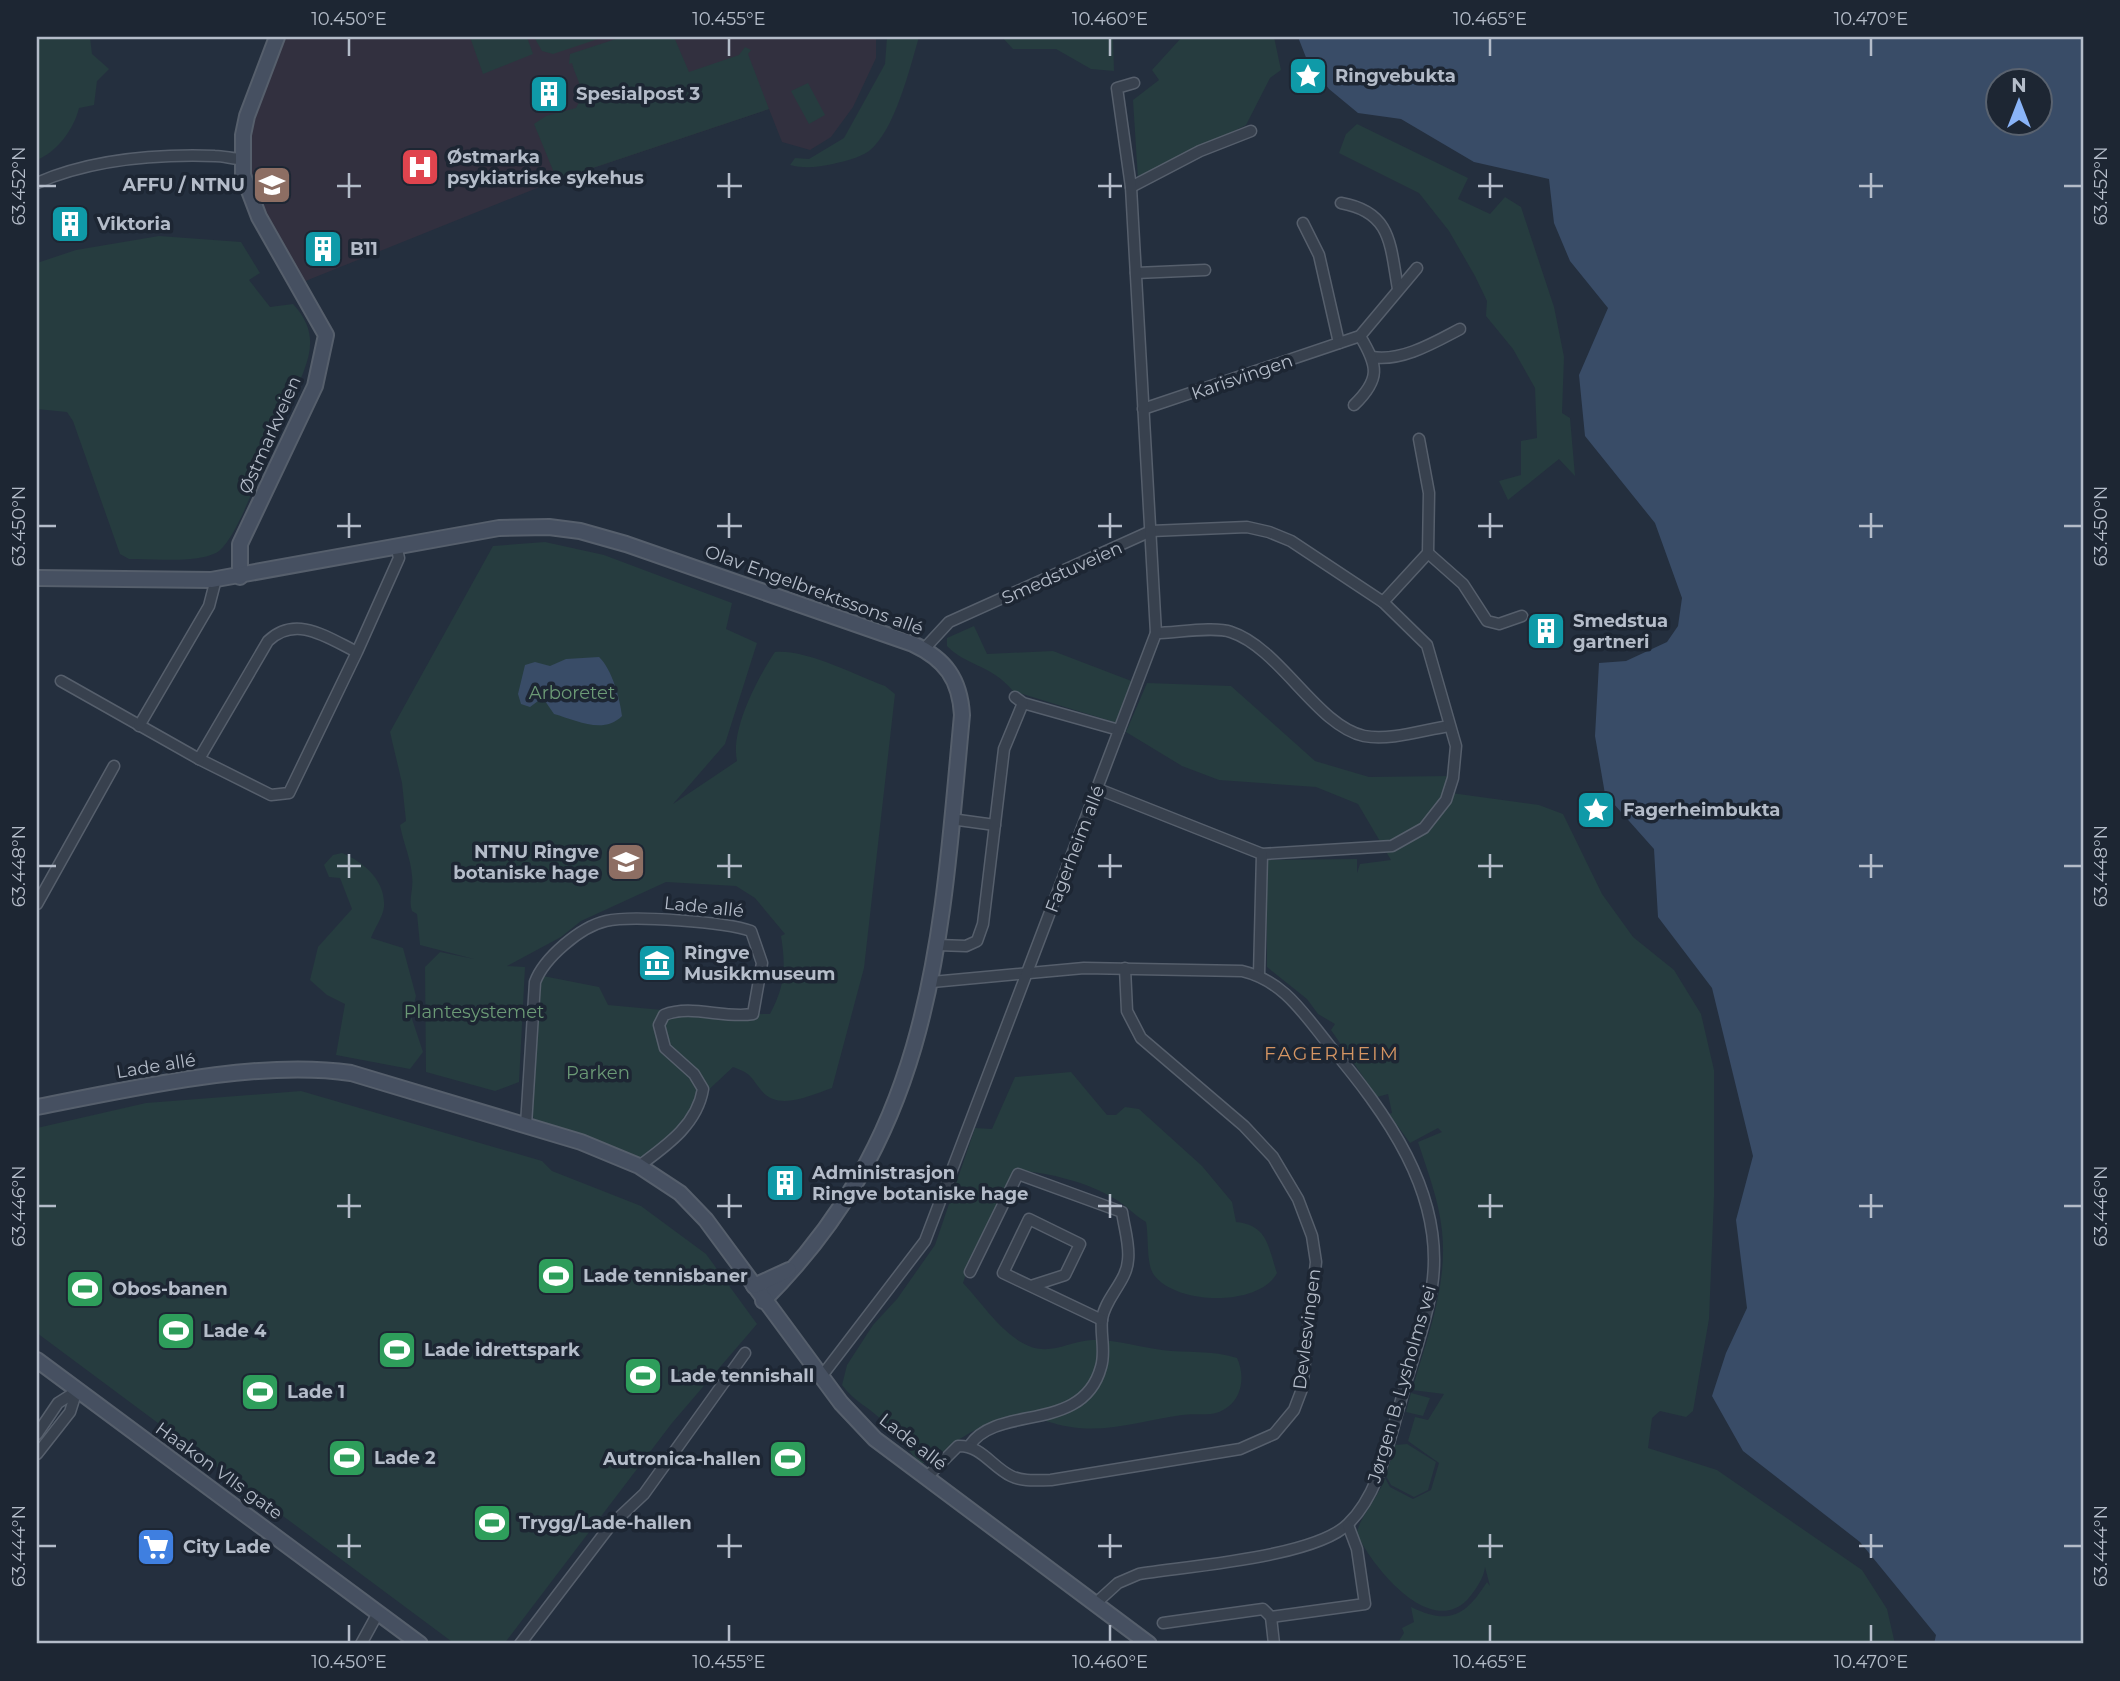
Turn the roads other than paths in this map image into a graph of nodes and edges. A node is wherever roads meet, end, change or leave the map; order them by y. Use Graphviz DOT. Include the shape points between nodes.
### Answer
graph roads {
  1 [pos="277,37"];
  2 [pos="1134,83"];
  3 [pos="1251,131"];
  4 [pos="242,159"];
  5 [pos="37,183"];
  6 [pos="1131,187"];
  7 [pos="1341,203"];
  8 [pos="1303,223"];
  9 [pos="1417,268"];
  10 [pos="1205,270"];
  11 [pos="1136,273"];
  12 [pos="1398,289"];
  13 [pos="1460,329"];
  14 [pos="1360,336"];
  15 [pos="1339,343"];
  16 [pos="1372,357"];
  17 [pos="1354,405"];
  18 [pos="1143,409"];
  19 [pos="1419,439"];
  20 [pos="1151,531"];
  21 [pos="396,545"];
  22 [pos="1428,552"];
  23 [pos="240,577"];
  24 [pos="37,578"];
  25 [pos="216,579"];
  26 [pos="1383,602"];
  27 [pos="1522,616"];
  28 [pos="1156,633"];
  29 [pos="924,649"];
  30 [pos="357,652"];
  31 [pos="61,681"];
  32 [pos="139,726"];
  33 [pos="1449,726"];
  34 [pos="1119,730"];
  35 [pos="199,759"];
  36 [pos="114,766"];
  37 [pos="1098,789"];
  38 [pos="951,819"];
  39 [pos="995,825"];
  40 [pos="1262,854"];
  41 [pos="37,904"];
  42 [pos="937,945"];
  43 [pos="1125,968"];
  44 [pos="1028,972"];
  45 [pos="1259,975"];
  46 [pos="932,982"];
  47 [pos="37,1107"];
  48 [pos="526,1125"];
  49 [pos="639,1166"];
  50 [pos="800,1265"];
  51 [pos="970,1272"];
  52 [pos="754,1286"];
  53 [pos="1031,1286"];
  54 [pos="764,1301"];
  55 [pos="1102,1320"];
  56 [pos="745,1353"];
  57 [pos="37,1360"];
  58 [pos="821,1377"];
  59 [pos="78,1391"];
  60 [pos="37,1434"];
  61 [pos="970,1445"];
  62 [pos="37,1454"];
  63 [pos="926,1478"];
  64 [pos="1348,1525"];
  65 [pos="1096,1602"];
  66 [pos="378,1613"];
  67 [pos="1271,1617"];
  68 [pos="1163,1623"];
  69 [pos="361,1644"];
  70 [pos="420,1644"];
  71 [pos="520,1644"];
  72 [pos="1149,1644"];
  73 [pos="1274,1644"];
  1 -- 4 [label="street, Østmarkveien" via="247,116"];
  2 -- 6 [label="street, Fagerheim allé" via="1117,88"];
  3 -- 6 [label="street"];
  4 -- 5 [label="street" via="203,156 103,162 69,169"];
  4 -- 23 [label="street, Østmarkveien" via="248,193 259,217 326,335 315,386 240,544"];
  6 -- 11 [label="street, Fagerheim allé"];
  7 -- 12 [label="street" via="1375,215 1384,225"];
  8 -- 15 [label="street" via="1319,255"];
  9 -- 12 [label="street"];
  10 -- 11 [label="street"];
  11 -- 18 [label="street, Fagerheim allé"];
  12 -- 14 [label="street"];
  13 -- 16 [label="street" via="1419,349"];
  14 -- 15 [label="street, Karisvingen"];
  14 -- 16 [label="street"];
  15 -- 18 [label="street, Karisvingen"];
  16 -- 17 [label="street" via="1374,379"];
  18 -- 20 [label="street, Fagerheim allé"];
  19 -- 22 [label="street" via="1429,493"];
  20 -- 26 [label="street, Smedstuveien" via="1247,527 1269,533 1292,541"];
  20 -- 28 [label="street, Fagerheim allé"];
  20 -- 29 [label="street, Smedstuveien" via="949,622"];
  21 -- 23 [label="street, Olav Engelbrektssons allé"];
  21 -- 29 [label="street, Olav Engelbrektssons allé" via="519,526 580,531"];
  21 -- 30 [label="street" via="399,558"];
  22 -- 26 [label="street"];
  22 -- 27 [label="street" via="1463,584 1488,621 1499,624"];
  23 -- 25 [label="street, Olav Engelbrektssons allé"];
  24 -- 25 [label="street, Olav Engelbrektssons allé"];
  25 -- 32 [label="street" via="209,606"];
  26 -- 33 [label="street, Smedstuveien" via="1427,645"];
  28 -- 33 [label="street" via="1229,631 1255,644 1337,722 1362,736"];
  28 -- 34 [label="street, Fagerheim allé"];
  29 -- 38 [label="street, Olav Engelbrektssons allé" via="947,666 959,690"];
  30 -- 35 [label="street" via="307,629 278,632 268,641"];
  30 -- 35 [label="street" via="289,793 271,795"];
  31 -- 32 [label="street"];
  32 -- 35 [label="street"];
  33 -- 40 [label="street, Smedstuveien" via="1455,746 1453,778 1446,800 1424,828 1392,846"];
  34 -- 37 [label="street, Fagerheim allé"];
  34 -- 39 [label="street" via="1019,700 1004,749"];
  36 -- 41 [label="street"];
  37 -- 40 [label="street"];
  37 -- 44 [label="street, Fagerheim allé"];
  38 -- 39 [label="street"];
  38 -- 42 [label="street, Olav Engelbrektssons allé"];
  39 -- 42 [label="street" via="977,941 967,946"];
  40 -- 45 [label="street"];
  42 -- 46 [label="street, Olav Engelbrektssons allé"];
  43 -- 44 [label="street, Jørgen B. Lysholms vei"];
  43 -- 45 [label="street, Jørgen B. Lysholms vei"];
  43 -- 61 [label="street, Devlesvingen" via="1127,1011 1141,1038 1244,1126 1273,1157 1298,1199 1316,1262 1299,1400 1274,1434 1240,1449 1051,1480 1012,1476"];
  44 -- 46 [label="street, Jørgen B. Lysholms vei"];
  44 -- 58 [label="street, Fagerheim allé" via="925,1241"];
  45 -- 64 [label="street, Jørgen B. Lysholms vei" via="1304,1012 1394,1134 1417,1176 1431,1222 1433,1265 1424,1321 1373,1489"];
  46 -- 50 [label="street, Olav Engelbrektssons allé" via="895,1110 856,1186"];
  47 -- 48 [label="street, Lade allé" via="191,1080 329,1069"];
  48 -- 49 [label="street, Lade allé"];
  48 -- 49 [label="street, Lade allé" via="535,982 541,965 552,954 606,921 657,920 751,931 762,963 753,1014 677,1010 664,1015 659,1026 665,1048 704,1089 701,1107 673,1140"];
  49 -- 52 [label="street, Lade allé" via="680,1193 706,1220"];
  50 -- 52 [label="street"];
  50 -- 54 [label="street, Olav Engelbrektssons allé"];
  51 -- 55 [label="street" via="1018,1174 1122,1212 1129,1262"];
  52 -- 54 [label="street, Lade allé"];
  53 -- 53 [label="street" via="1003,1273 1029,1219 1080,1244 1065,1275"];
  53 -- 55 [label="street"];
  54 -- 58 [label="street, Lade allé"];
  55 -- 61 [label="street" via="1102,1367 1082,1400 986,1430"];
  56 -- 71 [label="street" via="644,1494 610,1526"];
  57 -- 59 [label="street, Haakon VIIs gate"];
  58 -- 63 [label="street, Lade allé" via="875,1439"];
  59 -- 60 [label="street" via="58,1403"];
  59 -- 62 [label="street" via="70,1412"];
  59 -- 66 [label="street, Haakon VIIs gate"];
  61 -- 63 [label="street" via="954,1448"];
  63 -- 65 [label="street, Lade allé"];
  64 -- 65 [label="street, Jørgen B. Lysholms vei" via="1307,1548 1139,1574 1118,1583"];
  64 -- 67 [label="street" via="1357,1549 1365,1604"];
  65 -- 72 [label="street, Lade allé"];
  66 -- 69 [label="street"];
  66 -- 70 [label="street, Haakon VIIs gate"];
  67 -- 68 [label="street" via="1263,1609"];
  67 -- 73 [label="street"];
}
